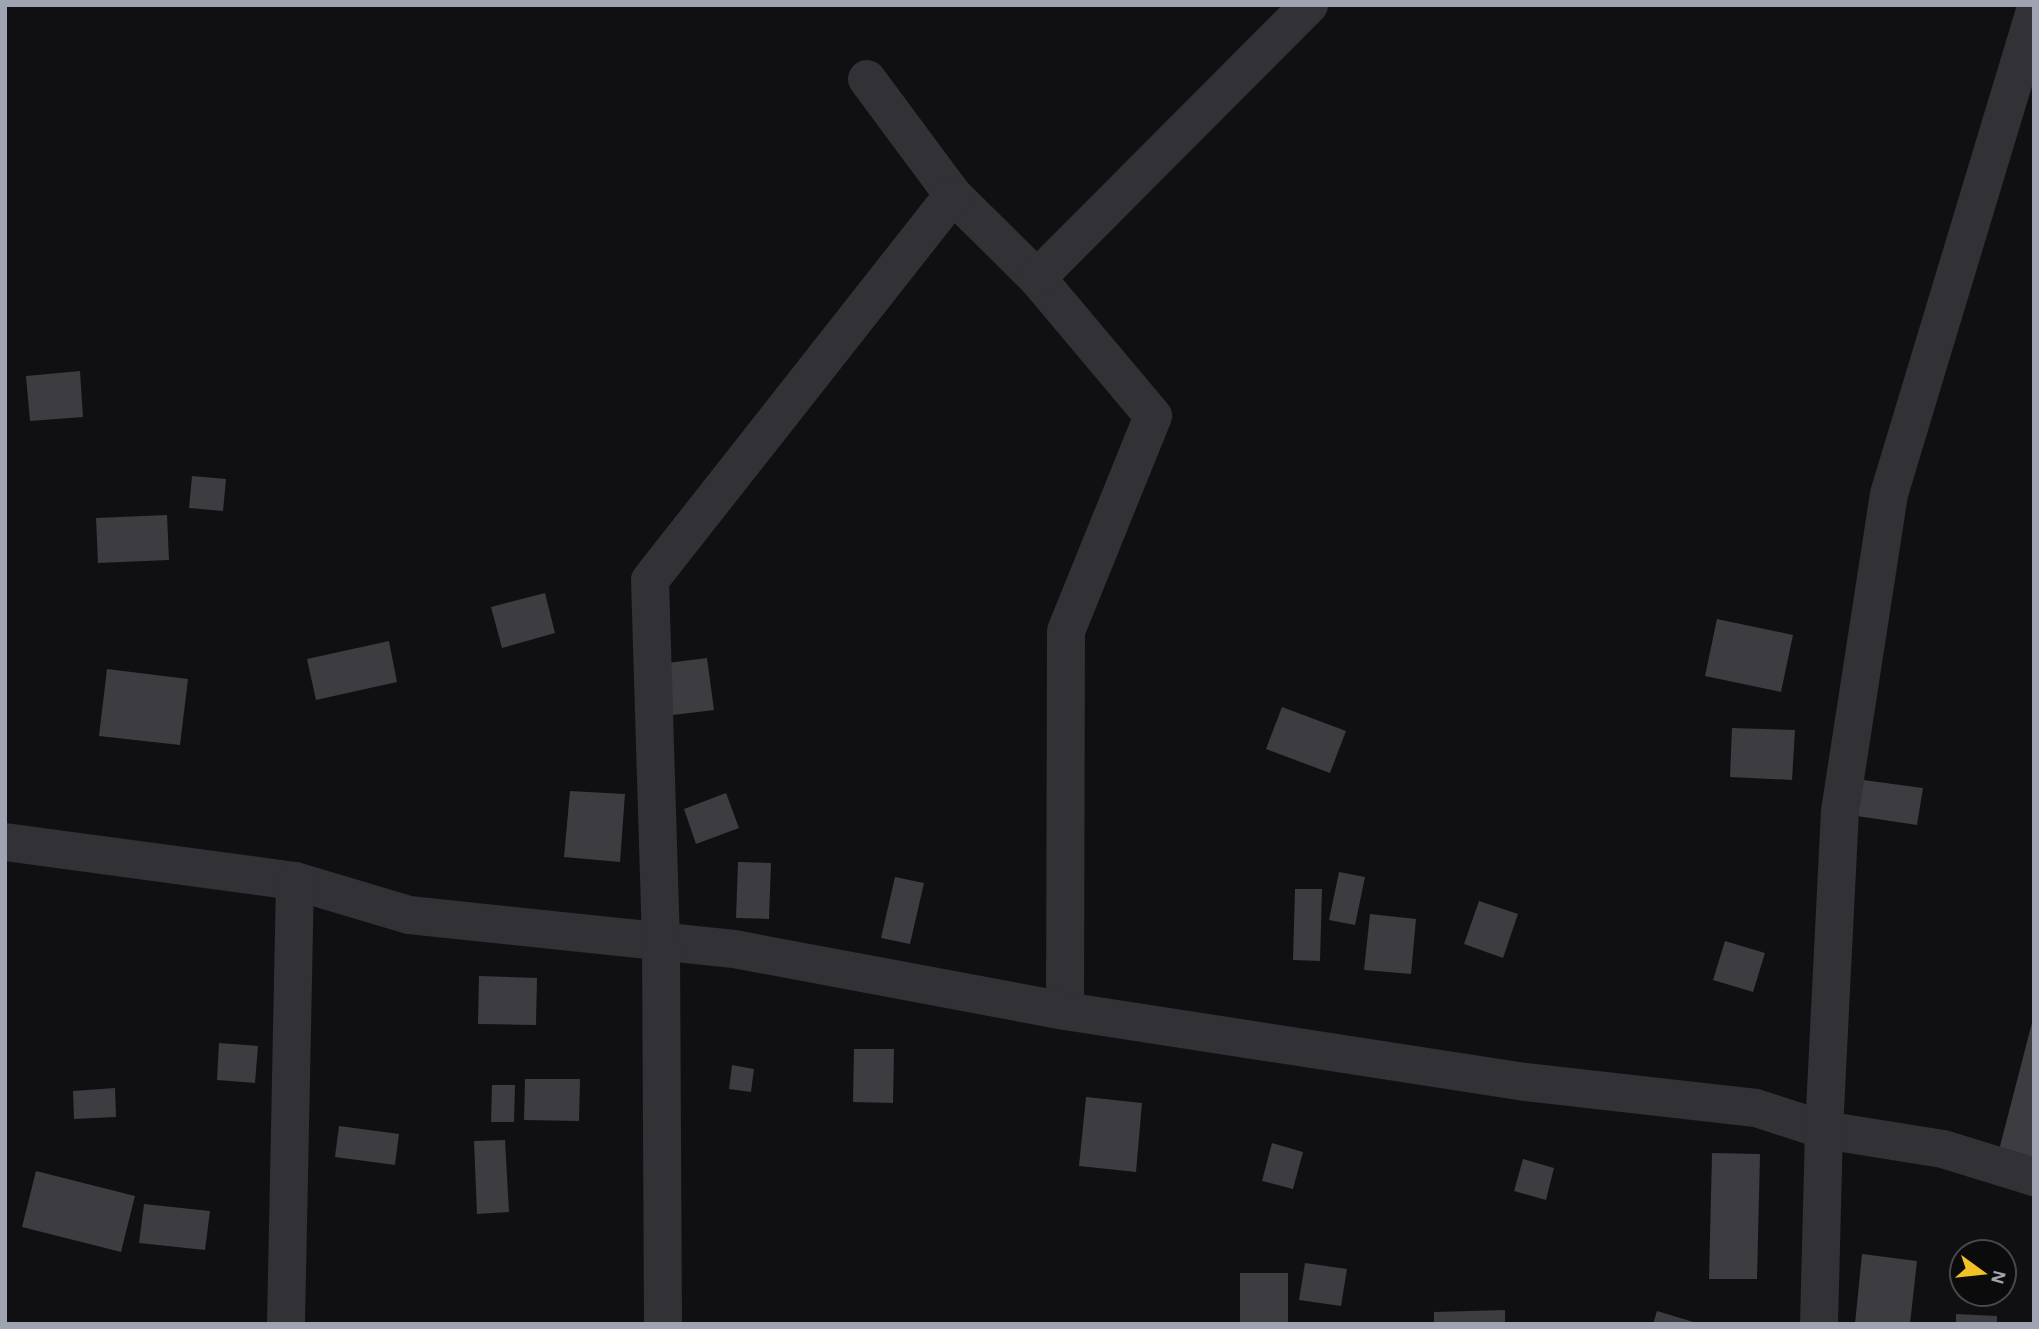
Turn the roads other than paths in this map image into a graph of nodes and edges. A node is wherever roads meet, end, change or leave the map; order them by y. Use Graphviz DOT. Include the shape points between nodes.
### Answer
graph roads {
  1 [pos="1309,5"];
  2 [pos="2034,14"];
  3 [pos="867,79"];
  4 [pos="953,195"];
  5 [pos="1037,278"];
  6 [pos="5,842"];
  7 [pos="295,881"];
  8 [pos="661,943"];
  9 [pos="1065,1011"];
  10 [pos="1825,1130"];
  11 [pos="2034,1177"];
  12 [pos="286,1324"];
  13 [pos="663,1324"];
  14 [pos="1819,1324"];
  1 -- 5 [label="street"];
  2 -- 10 [label="street" via="1889,494 1840,811"];
  3 -- 4 [label="street"];
  4 -- 5 [label="street"];
  4 -- 8 [label="street" via="650,580"];
  5 -- 9 [label="street" via="1153,416 1066,631"];
  6 -- 7 [label="street"];
  7 -- 8 [label="street" via="409,915"];
  7 -- 12 [label="street"];
  8 -- 9 [label="street" via="734,949"];
  8 -- 13 [label="street"];
  9 -- 10 [label="street" via="1525,1082 1756,1108"];
  10 -- 11 [label="street" via="1943,1149"];
  10 -- 14 [label="street"];
}
